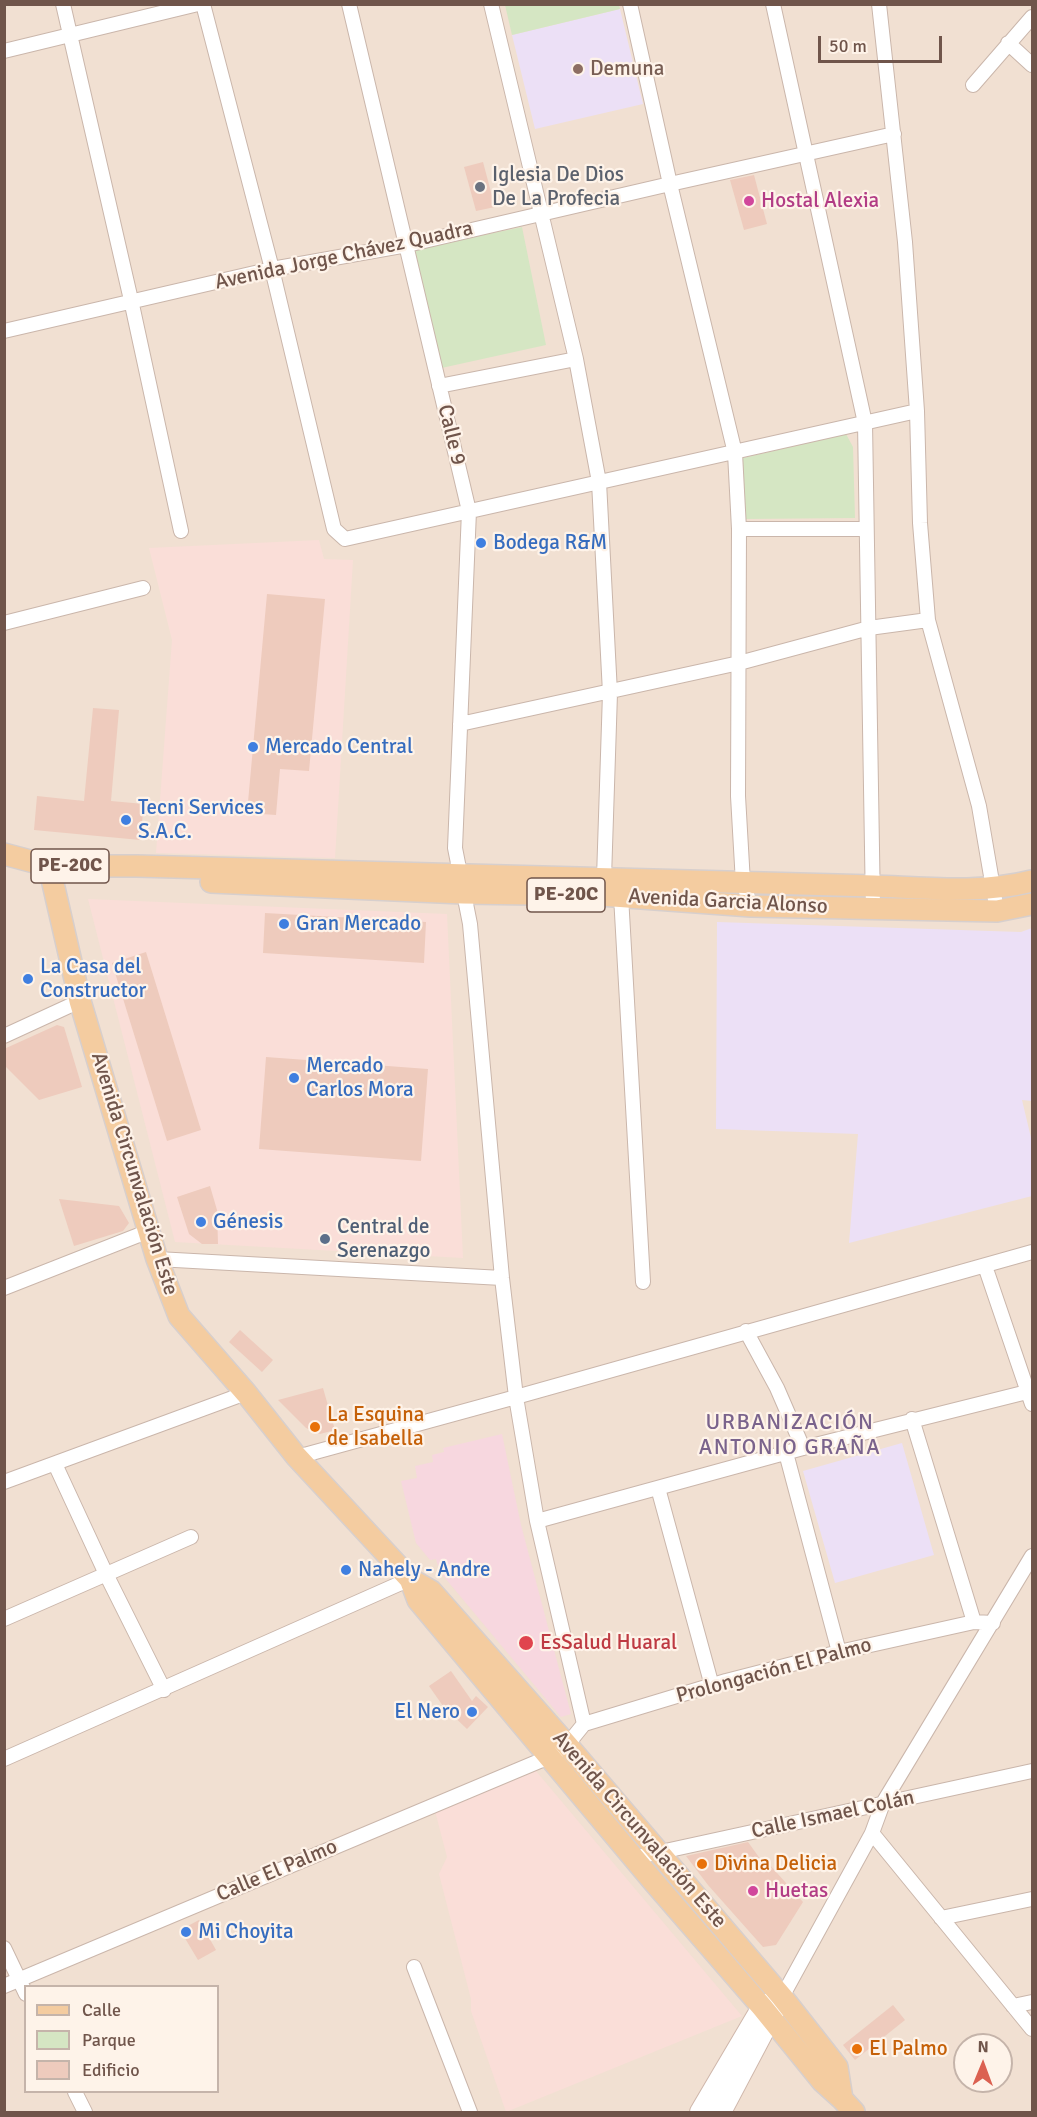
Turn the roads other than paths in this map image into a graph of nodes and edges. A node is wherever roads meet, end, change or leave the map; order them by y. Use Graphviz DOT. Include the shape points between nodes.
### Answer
graph roads {
  1 [pos="63,4"];
  2 [pos="198,4"];
  3 [pos="203,4"];
  4 [pos="349,4"];
  5 [pos="491,4"];
  6 [pos="630,4"];
  7 [pos="773,4"];
  8 [pos="879,4"];
  9 [pos="1032,17"];
  10 [pos="70,36"];
  11 [pos="1008,43"];
  12 [pos="4,51"];
  13 [pos="1032,65"];
  14 [pos="973,85"];
  15 [pos="894,134"];
  16 [pos="806,153"];
  17 [pos="669,184"];
  18 [pos="542,213"];
  19 [pos="407,245"];
  20 [pos="272,269"];
  21 [pos="131,300"];
  22 [pos="4,330"];
  23 [pos="576,360"];
  24 [pos="439,386"];
  25 [pos="917,411"];
  26 [pos="866,423"];
  27 [pos="735,453"];
  28 [pos="599,482"];
  29 [pos="469,510"];
  30 [pos="866,528"];
  31 [pos="739,529"];
  32 [pos="180,531"];
  33 [pos="143,588"];
  34 [pos="928,620"];
  35 [pos="4,623"];
  36 [pos="869,628"];
  37 [pos="739,663"];
  38 [pos="610,693"];
  39 [pos="460,724"];
  40 [pos="4,854"];
  41 [pos="49,866"];
  42 [pos="604,878"];
  43 [pos="1032,881"];
  44 [pos="743,883"];
  45 [pos="461,884"];
  46 [pos="874,886"];
  47 [pos="994,888"];
  48 [pos="621,896"];
  49 [pos="1032,904"];
  50 [pos="751,906"];
  51 [pos="873,909"];
  52 [pos="997,911"];
  53 [pos="80,1001"];
  54 [pos="4,1036"];
  55 [pos="149,1231"];
  56 [pos="1032,1252"];
  57 [pos="157,1259"];
  58 [pos="986,1266"];
  59 [pos="502,1278"];
  60 [pos="643,1282"];
  61 [pos="4,1288"];
  62 [pos="746,1331"];
  63 [pos="246,1393"];
  64 [pos="516,1397"];
  65 [pos="1030,1398"];
  66 [pos="912,1419"];
  67 [pos="803,1448"];
  68 [pos="786,1453"];
  69 [pos="297,1457"];
  70 [pos="55,1464"];
  71 [pos="4,1482"];
  72 [pos="658,1488"];
  73 [pos="537,1521"];
  74 [pos="191,1537"];
  75 [pos="1032,1556"];
  76 [pos="106,1574"];
  77 [pos="410,1579"];
  78 [pos="4,1619"];
  79 [pos="974,1622"];
  80 [pos="993,1623"];
  81 [pos="839,1653"];
  82 [pos="712,1686"];
  83 [pos="164,1690"];
  84 [pos="584,1724"];
  85 [pos="558,1751"];
  86 [pos="4,1759"];
  87 [pos="1032,1771"];
  88 [pos="883,1803"];
  89 [pos="872,1833"];
  90 [pos="659,1853"];
  91 [pos="633,1858"];
  92 [pos="1032,1899"];
  93 [pos="940,1918"];
  94 [pos="4,1948"];
  95 [pos="414,1967"];
  96 [pos="18,1979"];
  97 [pos="4,1986"];
  98 [pos="24,1990"];
  99 [pos="782,1997"];
  100 [pos="1032,2002"];
  101 [pos="1013,2006"];
  102 [pos="766,2013"];
  103 [pos="1032,2029"];
  104 [pos="76,2093"];
  105 [pos="848,2106"];
  106 [pos="86,2112"];
  107 [pos="470,2112"];
  108 [pos="700,2112"];
  109 [pos="721,2112"];
  1 -- 10 [label="street"];
  2 -- 10 [label="street"];
  3 -- 20 [label="street"];
  4 -- 19 [label="street, Calle 9"];
  5 -- 18 [label="street"];
  6 -- 17 [label="street"];
  7 -- 16 [label="street"];
  8 -- 15 [label="street"];
  9 -- 11 [label="street"];
  10 -- 12 [label="street"];
  10 -- 21 [label="street"];
  11 -- 13 [label="street"];
  11 -- 14 [label="street"];
  15 -- 16 [label="street, Avenida Jorge Chávez Quadra"];
  15 -- 25 [label="street"];
  16 -- 17 [label="street, Avenida Jorge Chávez Quadra"];
  16 -- 26 [label="street"];
  17 -- 18 [label="street, Avenida Jorge Chávez Quadra"];
  17 -- 27 [label="street"];
  18 -- 19 [label="street, Avenida Jorge Chávez Quadra"];
  18 -- 23 [label="street"];
  19 -- 20 [label="street, Avenida Jorge Chávez Quadra"];
  19 -- 24 [label="street, Calle 9"];
  20 -- 21 [label="street, Avenida Jorge Chávez Quadra"];
  20 -- 29 [label="street" via="334,529 345,539"];
  21 -- 22 [label="street, Avenida Jorge Chávez Quadra"];
  21 -- 32 [label="street"];
  23 -- 24 [label="street"];
  23 -- 28 [label="street"];
  24 -- 29 [label="street, Calle 9"];
  25 -- 26 [label="street"];
  25 -- 34 [label="street"];
  26 -- 27 [label="street"];
  26 -- 30 [label="street"];
  27 -- 28 [label="street"];
  27 -- 31 [label="street"];
  28 -- 29 [label="street"];
  28 -- 38 [label="street"];
  29 -- 39 [label="street, Calle 9"];
  30 -- 31 [label="street"];
  30 -- 36 [label="street"];
  31 -- 37 [label="street"];
  33 -- 35 [label="street"];
  34 -- 36 [label="street"];
  34 -- 47 [label="street" via="979,806"];
  36 -- 37 [label="street"];
  36 -- 46 [label="street"];
  37 -- 38 [label="street"];
  37 -- 44 [label="street" via="738,796"];
  38 -- 39 [label="street"];
  38 -- 42 [label="street"];
  39 -- 45 [label="street, Calle 9" via="455,848"];
  40 -- 41 [label="main road, Avenida Garcia Alonso / PE-20C"];
  41 -- 45 [label="main road, Avenida Garcia Alonso / PE-20C" via="137,866 197,881"];
  41 -- 53 [label="main road, Avenida Circunvalación Este"];
  42 -- 44 [label="main road, Avenida Garcia Alonso / PE-20C"];
  42 -- 45 [label="main road, Avenida Garcia Alonso / PE-20C"];
  43 -- 47 [label="main road, PE-20C"];
  44 -- 46 [label="main road, Avenida Garcia Alonso / PE-20C"];
  44 -- 50 [label="street"];
  45 -- 48 [label="main road, Avenida Garcia Alonso / PE-20C"];
  45 -- 59 [label="street, Calle 9" via="470,924"];
  46 -- 47 [label="main road, Avenida Garcia Alonso / PE-20C"];
  46 -- 51 [label="street"];
  47 -- 52 [label="street"];
  48 -- 50 [label="main road, Avenida Garcia Alonso / PE-20C"];
  48 -- 60 [label="street"];
  49 -- 52 [label="main road, PE-20C"];
  50 -- 51 [label="main road, Avenida Garcia Alonso / PE-20C"];
  51 -- 52 [label="main road, Avenida Garcia Alonso / PE-20C"];
  53 -- 54 [label="street"];
  53 -- 55 [label="main road, Avenida Circunvalación Este"];
  55 -- 57 [label="main road, Avenida Circunvalación Este"];
  55 -- 61 [label="street"];
  56 -- 58 [label="street"];
  57 -- 59 [label="street"];
  57 -- 63 [label="main road, Avenida Circunvalación Este" via="178,1316"];
  58 -- 62 [label="street"];
  58 -- 65 [label="street"];
  59 -- 64 [label="street, Calle 9"];
  62 -- 64 [label="street"];
  62 -- 67 [label="street"];
  63 -- 69 [label="main road, Avenida Circunvalación Este"];
  63 -- 70 [label="street"];
  64 -- 69 [label="street"];
  64 -- 73 [label="street, Calle 9"];
  65 -- 66 [label="street"];
  66 -- 67 [label="street"];
  66 -- 79 [label="street"];
  67 -- 68 [label="street"];
  68 -- 72 [label="street"];
  68 -- 81 [label="street"];
  69 -- 77 [label="main road, Avenida Circunvalación Este"];
  70 -- 71 [label="street"];
  70 -- 76 [label="street"];
  72 -- 73 [label="street"];
  72 -- 82 [label="street"];
  73 -- 84 [label="street, Calle 9"];
  74 -- 76 [label="street"];
  75 -- 80 [label="street"];
  76 -- 78 [label="street"];
  76 -- 83 [label="street"];
  77 -- 83 [label="street"];
  77 -- 85 [label="main road, Avenida Circunvalación Este" via="431,1591"];
  79 -- 80 [label="street, Prolongación El Palmo"];
  79 -- 81 [label="street, Prolongación El Palmo"];
  80 -- 88 [label="street"];
  81 -- 82 [label="street, Prolongación El Palmo"];
  82 -- 84 [label="street, Prolongación El Palmo"];
  83 -- 86 [label="street"];
  84 -- 85 [label="street"];
  85 -- 90 [label="main road, Avenida Circunvalación Este"];
  85 -- 91 [label="main road, Avenida Circunvalación Este"];
  85 -- 96 [label="street, Calle El Palmo"];
  87 -- 88 [label="street, Calle Ismael Colán"];
  88 -- 89 [label="street"];
  88 -- 90 [label="street, Calle Ismael Colán"];
  89 -- 93 [label="street"];
  89 -- 99 [label="street"];
  90 -- 91 [label="street, Calle Ismael Colán"];
  90 -- 99 [label="main road, Avenida Circunvalación Este"];
  91 -- 102 [label="main road, Avenida Circunvalación Este"];
  92 -- 93 [label="street"];
  93 -- 101 [label="street"];
  94 -- 96 [label="street"];
  95 -- 107 [label="street"];
  96 -- 97 [label="street, Calle El Palmo"];
  96 -- 98 [label="street"];
  99 -- 102 [label="street"];
  99 -- 105 [label="main road, Avenida Circunvalación Este" via="837,2067"];
  100 -- 101 [label="street"];
  101 -- 103 [label="street"];
  102 -- 105 [label="main road, Avenida Circunvalación Este"];
  102 -- 108 [label="street"];
  102 -- 109 [label="street"];
  104 -- 106 [label="street"];
}
